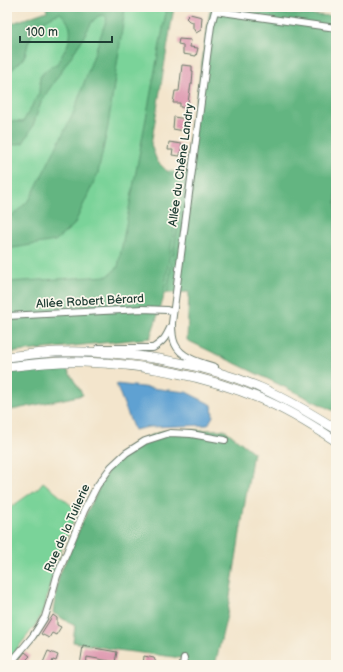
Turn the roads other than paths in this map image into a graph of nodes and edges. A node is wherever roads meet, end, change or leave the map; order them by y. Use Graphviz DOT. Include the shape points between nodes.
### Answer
graph roads {
  1 [pos="215,9"];
  2 [pos="336,28"];
  3 [pos="173,312"];
  4 [pos="7,316"];
  5 [pos="172,323"];
  6 [pos="56,352"];
  7 [pos="7,357"];
  8 [pos="7,367"];
  9 [pos="245,382"];
  10 [pos="336,429"];
  11 [pos="224,440"];
  12 [pos="336,441"];
  13 [pos="184,658"];
  14 [pos="10,665"];
  15 [pos="183,665"];
  1 -- 2 [label="street"];
  1 -- 3 [label="street, Allée du Chêne Landry"];
  3 -- 4 [label="street, Allée Robert Bérard" via="142,309"];
  3 -- 5 [label="street, Allée du Chêne Landry"];
  5 -- 6 [label="street, Allée du Chêne Landry" via="165,339 153,348 73,349"];
  5 -- 9 [label="street, Allée du Chêne Landry" via="175,345 180,352 192,360 231,372"];
  6 -- 7 [label="main road"];
  6 -- 9 [label="main road" via="143,356 206,369"];
  8 -- 12 [label="main road" via="82,362 143,366 189,375 259,398"];
  9 -- 10 [label="main road" via="302,408"];
  11 -- 14 [label="street, Rue de la Tuilerie" via="170,433 145,441 126,453 111,467 84,511 56,576 45,617"];
  13 -- 15 [label="street"];
}
